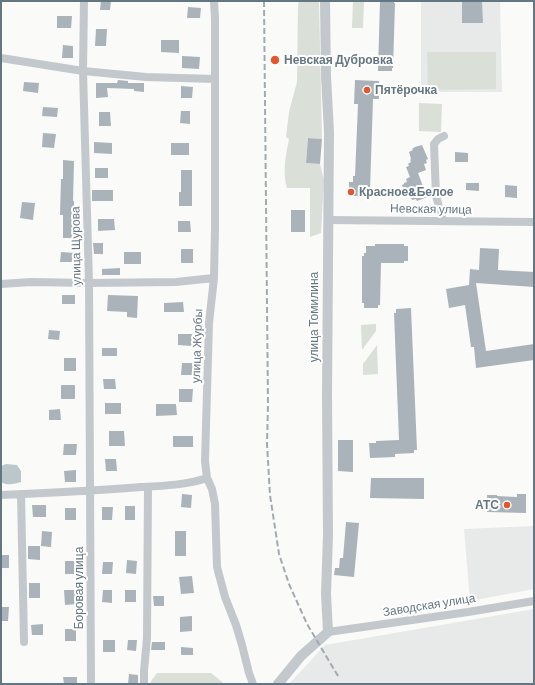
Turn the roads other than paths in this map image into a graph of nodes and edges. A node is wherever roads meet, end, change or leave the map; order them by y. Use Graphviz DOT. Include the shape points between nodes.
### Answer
graph roads {
  1 [pos="84,1"];
  2 [pos="214,1"];
  3 [pos="325,1"];
  4 [pos="1,58"];
  5 [pos="84,71"];
  6 [pos="214,79"];
  7 [pos="444,136"];
  8 [pos="328,220"];
  9 [pos="443,221"];
  10 [pos="534,222"];
  11 [pos="214,278"];
  12 [pos="88,283"];
  13 [pos="1,284"];
  14 [pos="207,478"];
  15 [pos="148,487"];
  16 [pos="90,491"];
  17 [pos="21,494"];
  18 [pos="1,495"];
  19 [pos="534,601"];
  20 [pos="328,632"];
  21 [pos="24,642"];
  22 [pos="91,684"];
  23 [pos="144,684"];
  24 [pos="253,684"];
  25 [pos="278,684"];
  1 -- 5 [label="street, улица Щурова"];
  2 -- 6 [label="street, улица Журбы"];
  3 -- 8 [label="street, улица Томилина" via="329,132"];
  4 -- 5 [label="street"];
  5 -- 6 [label="street" via="146,78"];
  5 -- 12 [label="street, улица Щурова"];
  6 -- 11 [label="street, улица Журбы"];
  7 -- 9 [label="street" via="434,144 436,196"];
  8 -- 9 [label="street, Невская улица"];
  8 -- 20 [label="street, улица Томилина"];
  9 -- 10 [label="street, Невская улица"];
  11 -- 12 [label="street" via="176,282"];
  11 -- 14 [label="street, улица Журбы" via="209,323 205,461"];
  12 -- 13 [label="street"];
  12 -- 16 [label="street, улица Щурова"];
  14 -- 15 [label="street" via="196,482"];
  14 -- 24 [label="street, улица Журбы" via="215,504 217,568"];
  15 -- 16 [label="street"];
  15 -- 23 [label="street" via="147,638"];
  16 -- 17 [label="street"];
  16 -- 22 [label="street, Боровая улица"];
  17 -- 18 [label="street"];
  17 -- 21 [label="street"];
  19 -- 20 [label="street, Заводская улица"];
  20 -- 25 [label="street" via="301,656"];
}
